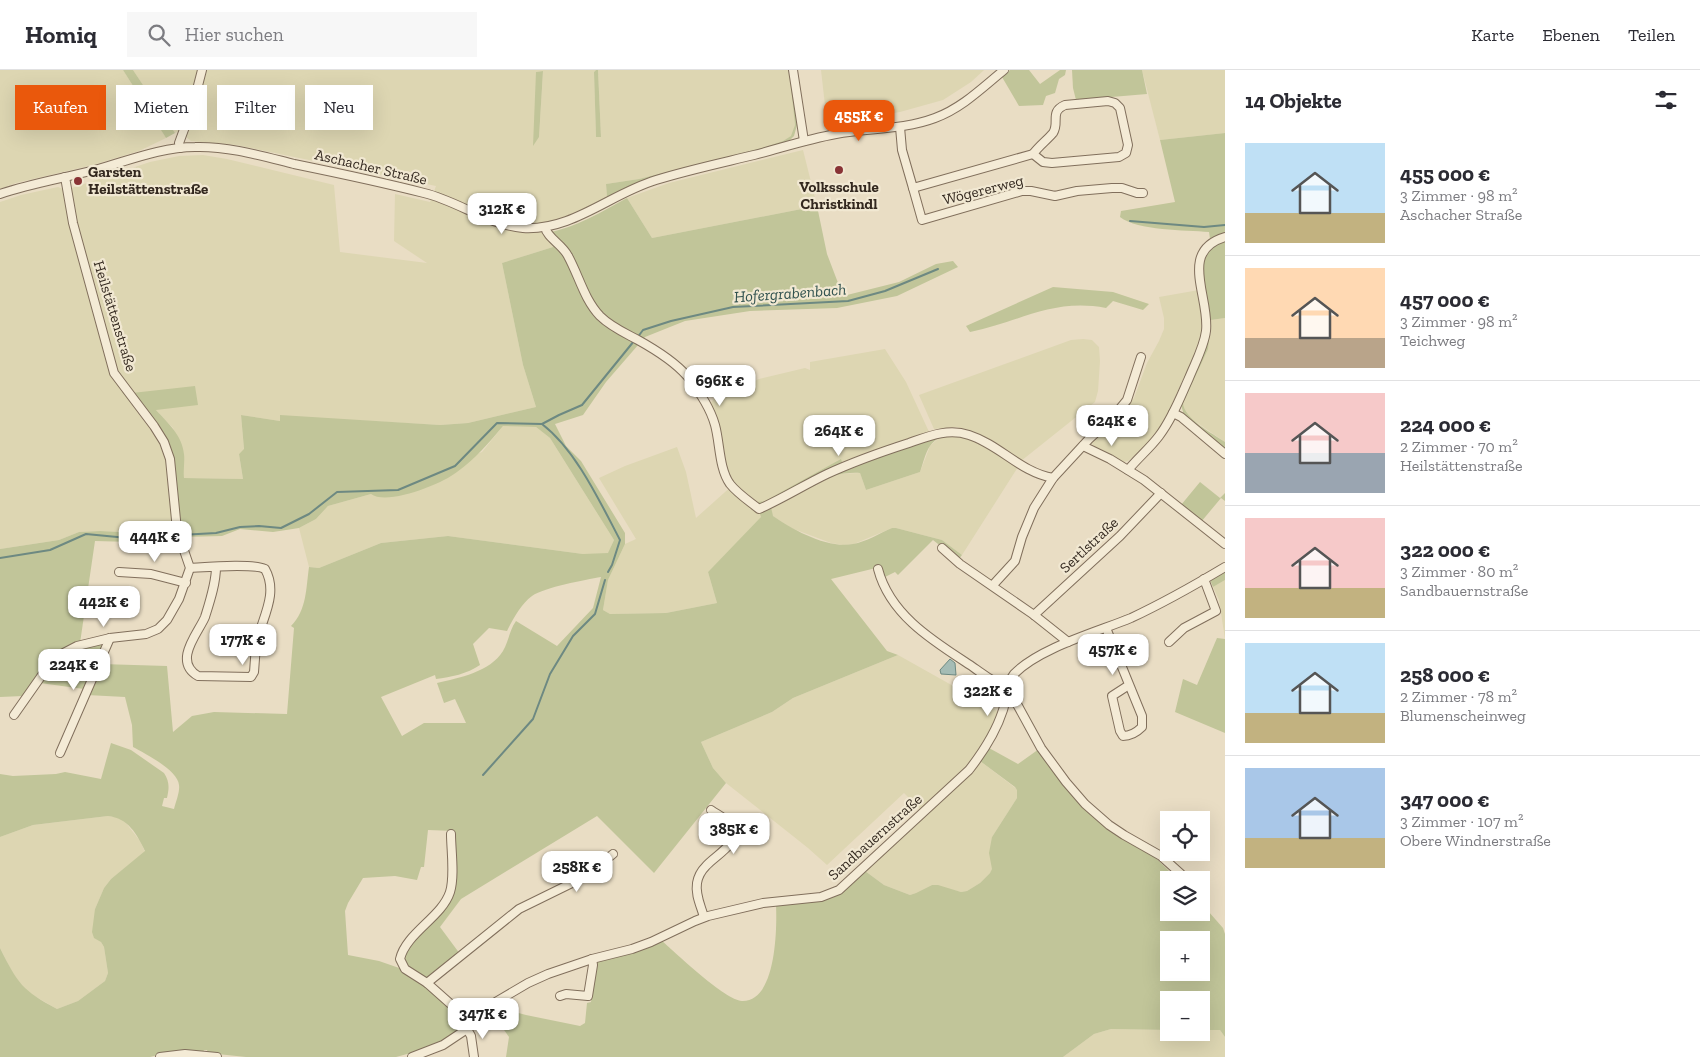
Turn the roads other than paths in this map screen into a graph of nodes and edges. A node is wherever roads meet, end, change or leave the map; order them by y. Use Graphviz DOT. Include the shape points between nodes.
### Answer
graph roads {
  1 [pos="202,70"];
  2 [pos="793,70"];
  3 [pos="1004,70"];
  4 [pos="900,127"];
  5 [pos="804,141"];
  6 [pos="180,148"];
  7 [pos="1033,154"];
  8 [pos="65,177"];
  9 [pos="913,188"];
  10 [pos="1143,193"];
  11 [pos="0,194"];
  12 [pos="544,228"];
  13 [pos="1225,237"];
  14 [pos="1142,357"];
  15 [pos="1173,412"];
  16 [pos="1083,446"];
  17 [pos="1225,454"];
  18 [pos="1128,470"];
  19 [pos="1053,478"];
  20 [pos="1161,493"];
  21 [pos="1225,544"];
  22 [pos="942,548"];
  23 [pos="216,567"];
  24 [pos="1225,567"];
  25 [pos="190,568"];
  26 [pos="878,570"];
  27 [pos="119,572"];
  28 [pos="1204,579"];
  29 [pos="186,583"];
  30 [pos="992,585"];
  31 [pos="1034,615"];
  32 [pos="1106,628"];
  33 [pos="110,638"];
  34 [pos="1068,642"];
  35 [pos="1169,642"];
  36 [pos="1129,685"];
  37 [pos="1006,691"];
  38 [pos="14,715"];
  39 [pos="60,753"];
  40 [pos="711,810"];
  41 [pos="451,834"];
  42 [pos="613,854"];
  43 [pos="1178,871"];
  44 [pos="704,917"];
  45 [pos="592,959"];
  46 [pos="427,984"];
  47 [pos="560,996"];
  48 [pos="469,1026"];
  49 [pos="160,1057"];
  50 [pos="217,1057"];
  51 [pos="412,1057"];
  52 [pos="474,1057"];
  1 -- 6 [label="street"];
  2 -- 5 [label="street"];
  3 -- 4 [label="street, Aschacher Straße" via="948,113"];
  4 -- 5 [label="street, Aschacher Straße" via="848,132"];
  4 -- 9 [label="street, Wögererweg" via="902,150"];
  5 -- 12 [label="street, Aschacher Straße" via="647,182 573,219"];
  6 -- 8 [label="street, Aschacher Straße"];
  6 -- 12 [label="street, Aschacher Straße" via="219,148 251,154 431,195 505,225"];
  7 -- 7 [label="street, Wögererweg" via="1044,162 1052,163 1119,157 1126,153 1128,145 1120,108 1108,101 1059,108 1053,132"];
  7 -- 9 [label="street, Wögererweg"];
  8 -- 11 [label="street, Aschacher Straße"];
  8 -- 25 [label="street, Heilstättenstraße" via="73,223 114,373 154,426 170,459 177,530"];
  9 -- 10 [label="street, Wögererweg" via="922,220 1022,191 1055,196 1112,188"];
  12 -- 19 [label="street" via="564,248 585,294 607,323 670,361 698,390 715,426 729,483 759,509 856,462 943,433 960,433 980,439 1035,474"];
  13 -- 15 [label="street" via="1205,248 1200,259 1199,276 1205,307 1204,343"];
  14 -- 16 [label="street" via="1127,400"];
  15 -- 17 [label="street" via="1182,416"];
  15 -- 18 [label="street" via="1160,436"];
  16 -- 18 [label="street"];
  16 -- 19 [label="street"];
  18 -- 20 [label="street"];
  19 -- 30 [label="street" via="1034,508 1015,561"];
  20 -- 21 [label="street"];
  20 -- 31 [label="street, Sertlstraße" via="1120,536"];
  22 -- 30 [label="street"];
  23 -- 23 [label="street" via="258,567 267,572 271,598 251,677 198,676 189,666 189,645 204,618"];
  23 -- 25 [label="street"];
  24 -- 28 [label="street, Sandbauernstraße"];
  25 -- 29 [label="street"];
  26 -- 37 [label="street" via="890,597 914,626"];
  27 -- 29 [label="street" via="150,574"];
  28 -- 32 [label="street, Sandbauernstraße"];
  28 -- 35 [label="street" via="1216,611 1184,628"];
  29 -- 33 [label="street" via="170,615 158,629 146,634"];
  30 -- 31 [label="street"];
  31 -- 34 [label="street"];
  32 -- 34 [label="street, Sandbauernstraße"];
  32 -- 36 [label="street"];
  33 -- 38 [label="street" via="77,646 54,658"];
  33 -- 39 [label="street"];
  34 -- 37 [label="street, Sandbauernstraße" via="1027,664 1014,675"];
  36 -- 36 [label="street" via="1143,722 1136,732 1123,736 1112,696"];
  37 -- 43 [label="street" via="1041,748 1085,804 1109,825 1162,856"];
  37 -- 44 [label="street, Sandbauernstraße" via="997,723 969,770 839,890 821,897 764,902"];
  40 -- 44 [label="street" via="728,822 734,835 699,878 697,894"];
  41 -- 46 [label="street" via="450,892 404,949 400,959 405,969"];
  42 -- 46 [label="street" via="572,883 519,910"];
  44 -- 45 [label="street, Sandbauernstraße" via="651,942"];
  45 -- 47 [label="street" via="588,996"];
  45 -- 48 [label="street, Sandbauernstraße" via="528,983 494,1003"];
  46 -- 48 [label="street"];
  48 -- 51 [label="street, Sandbauernstraße" via="443,1045"];
  48 -- 52 [label="street"];
  49 -- 50 [label="street" via="184,1054"];
}
